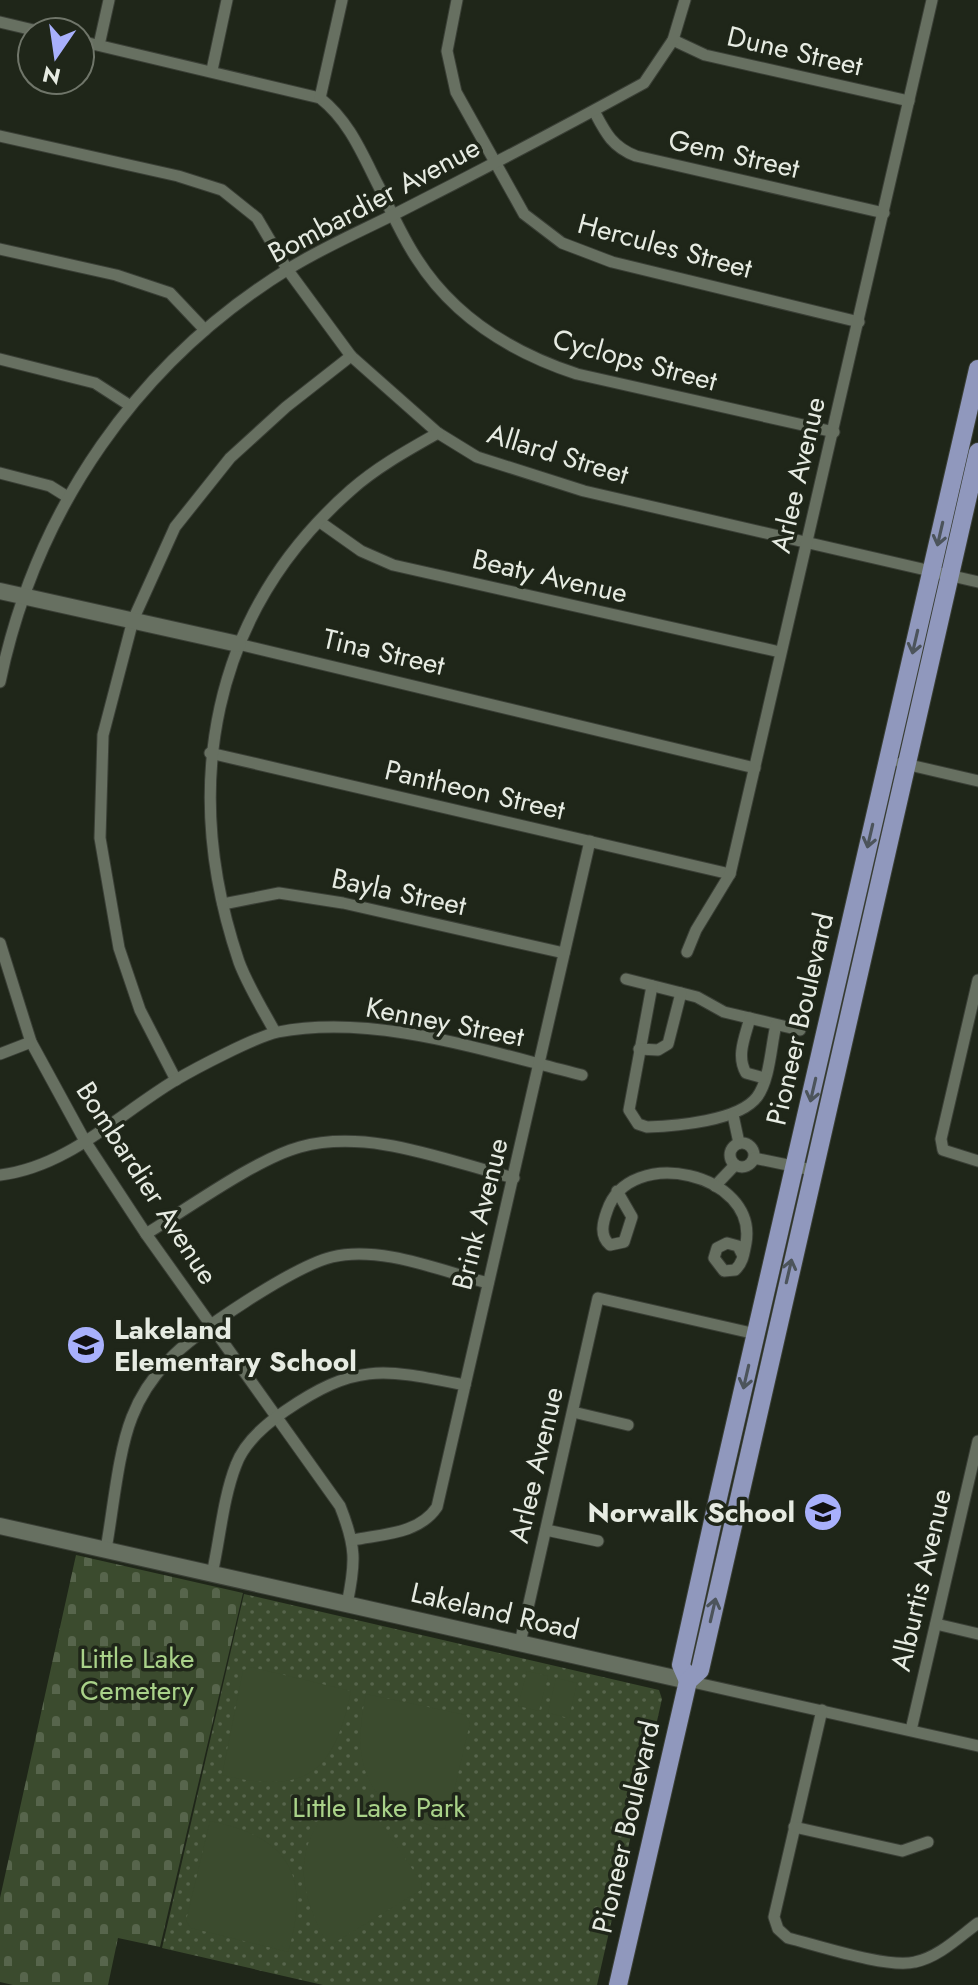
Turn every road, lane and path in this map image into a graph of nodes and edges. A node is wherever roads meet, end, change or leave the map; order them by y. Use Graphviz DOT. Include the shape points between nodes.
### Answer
graph roads {
  1 [pos="109,0"];
  2 [pos="227,0"];
  3 [pos="342,0"];
  4 [pos="457,0"];
  5 [pos="685,0"];
  6 [pos="932,0"];
  7 [pos="673,40"];
  8 [pos="96,44"];
  9 [pos="99,45"];
  10 [pos="212,70"];
  11 [pos="320,98"];
  12 [pos="909,101"];
  13 [pos="594,111"];
  14 [pos="0,136"];
  15 [pos="495,163"];
  16 [pos="884,213"];
  17 [pos="394,215"];
  18 [pos="0,249"];
  19 [pos="287,269"];
  20 [pos="859,322"];
  21 [pos="205,330"];
  22 [pos="351,356"];
  23 [pos="0,359"];
  24 [pos="978,369"];
  25 [pos="129,405"];
  26 [pos="834,432"];
  27 [pos="438,433"];
  28 [pos="978,452"];
  29 [pos="0,473"];
  30 [pos="66,496"];
  31 [pos="320,522"];
  32 [pos="807,542"];
  33 [pos="940,574"];
  34 [pos="978,582"];
  35 [pos="0,591"];
  36 [pos="23,595"];
  37 [pos="133,620"];
  38 [pos="238,644"];
  39 [pos="780,652"];
  40 [pos="0,682"];
  41 [pos="210,753"];
  42 [pos="897,762"];
  43 [pos="755,768"];
  44 [pos="978,781"];
  45 [pos="590,841"];
  46 [pos="730,874"];
  47 [pos="223,904"];
  48 [pos="0,943"];
  49 [pos="687,952"];
  50 [pos="564,953"];
  51 [pos="626,979"];
  52 [pos="978,980"];
  53 [pos="652,986"];
  54 [pos="681,993"];
  55 [pos="750,1018"];
  56 [pos="776,1025"];
  57 [pos="800,1030"];
  58 [pos="275,1032"];
  59 [pos="31,1042"];
  60 [pos="639,1049"];
  61 [pos="0,1054"];
  62 [pos="540,1065"];
  63 [pos="582,1075"];
  64 [pos="764,1078"];
  65 [pos="176,1080"];
  66 [pos="733,1115"];
  67 [pos="85,1141"];
  68 [pos="739,1143"];
  69 [pos="754,1158"];
  70 [pos="978,1161"];
  71 [pos="735,1165"];
  72 [pos="804,1168"];
  73 [pos="0,1175"];
  74 [pos="514,1178"];
  75 [pos="715,1186"];
  76 [pos="617,1191"];
  77 [pos="146,1234"];
  78 [pos="743,1256"];
  79 [pos="488,1283"];
  80 [pos="212,1327"];
  81 [pos="756,1334"];
  82 [pos="465,1385"];
  83 [pos="573,1412"];
  84 [pos="278,1416"];
  85 [pos="628,1425"];
  86 [pos="978,1441"];
  87 [pos="976,1455"];
  88 [pos="0,1526"];
  89 [pos="546,1530"];
  90 [pos="353,1540"];
  91 [pos="598,1541"];
  92 [pos="106,1549"];
  93 [pos="212,1574"];
  94 [pos="347,1604"];
  95 [pos="936,1624"];
  96 [pos="978,1634"];
  97 [pos="520,1643"];
  98 [pos="688,1681"];
  99 [pos="822,1710"];
  100 [pos="911,1730"];
  101 [pos="978,1746"];
  102 [pos="794,1827"];
  103 [pos="928,1842"];
  104 [pos="978,1923"];
  105 [pos="618,1985"];
  1 -- 9 [label="street"];
  2 -- 10 [label="street"];
  3 -- 11 [label="street"];
  4 -- 15 [label="street, Hercules Street" via="447,51 456,92"];
  5 -- 7 [label="street, Bombardier Avenue"];
  6 -- 12 [label="street, Arlee Avenue"];
  7 -- 12 [label="street, Dune Street" via="705,55"];
  7 -- 13 [label="street, Bombardier Avenue" via="644,83"];
  8 -- 9 [label="street, Cyclops Street"];
  9 -- 10 [label="street, Cyclops Street"];
  10 -- 11 [label="street, Cyclops Street"];
  11 -- 17 [label="street, Cyclops Street" via="348,125"];
  12 -- 16 [label="street, Arlee Avenue"];
  13 -- 15 [label="street, Bombardier Avenue"];
  13 -- 16 [label="street, Gem Street" via="608,138 636,156"];
  14 -- 19 [label="street, Allard Street" via="222,190 257,218"];
  15 -- 17 [label="street, Bombardier Avenue"];
  15 -- 20 [label="street, Hercules Street" via="524,214 562,243 612,262"];
  16 -- 20 [label="street, Arlee Avenue"];
  17 -- 19 [label="street, Bombardier Avenue"];
  17 -- 26 [label="street, Cyclops Street" via="417,259 454,305 496,338 545,364"];
  18 -- 21 [label="street" via="170,293"];
  19 -- 21 [label="street, Bombardier Avenue"];
  19 -- 22 [label="street, Allard Street"];
  20 -- 26 [label="street, Arlee Avenue"];
  21 -- 25 [label="street, Bombardier Avenue"];
  22 -- 27 [label="street, Allard Street"];
  22 -- 37 [label="street" via="230,458 175,527"];
  23 -- 25 [label="street" via="95,383"];
  24 -- 33 [label="main road, Pioneer Boulevard, one-way"];
  25 -- 30 [label="street, Bombardier Avenue"];
  26 -- 32 [label="street, Arlee Avenue"];
  27 -- 31 [label="street" via="352,489"];
  27 -- 32 [label="street, Allard Street" via="477,457 527,475"];
  28 -- 33 [label="main road, Pioneer Boulevard"];
  29 -- 30 [label="street" via="50,486"];
  30 -- 36 [label="street, Bombardier Avenue"];
  31 -- 38 [label="street" via="279,570"];
  31 -- 39 [label="street, Beaty Avenue" via="361,551 393,565"];
  32 -- 33 [label="street, Allard Street"];
  32 -- 39 [label="street, Arlee Avenue"];
  33 -- 34 [label="street, Allard Street"];
  33 -- 42 [label="main road, Pioneer Boulevard"];
  35 -- 36 [label="street, Tina Street"];
  36 -- 37 [label="street, Tina Street"];
  36 -- 40 [label="street, Bombardier Avenue"];
  37 -- 38 [label="street, Tina Street"];
  37 -- 65 [label="street" via="103,735 100,838 119,948 140,1010"];
  38 -- 41 [label="street"];
  38 -- 43 [label="street, Tina Street"];
  39 -- 43 [label="street, Arlee Avenue"];
  41 -- 45 [label="street, Pantheon Street"];
  41 -- 47 [label="street" via="210,840"];
  42 -- 44 [label="street"];
  42 -- 72 [label="main road, Pioneer Boulevard"];
  43 -- 46 [label="street, Arlee Avenue"];
  45 -- 46 [label="street, Pantheon Street"];
  45 -- 50 [label="street, Brink Avenue"];
  46 -- 49 [label="street, Arlee Avenue"];
  47 -- 50 [label="street, Bayla Street" via="279,893"];
  47 -- 58 [label="street" via="240,965"];
  48 -- 59 [label="street, Bombardier Avenue"];
  50 -- 62 [label="street, Brink Avenue"];
  51 -- 53 [label="street"];
  52 -- 70 [label="street" via="941,1139 943,1150"];
  53 -- 54 [label="street"];
  53 -- 60 [label="street"];
  54 -- 55 [label="street"];
  54 -- 60 [label="street" via="668,1044 658,1050"];
  55 -- 56 [label="street"];
  55 -- 64 [label="street" via="740,1058 746,1073"];
  56 -- 57 [label="street"];
  56 -- 64 [label="street"];
  58 -- 62 [label="street, Kenney Street" via="327,1026 384,1029"];
  58 -- 65 [label="street, Kenney Street"];
  59 -- 61 [label="street"];
  59 -- 67 [label="street, Bombardier Avenue"];
  60 -- 66 [label="street" via="629,1110 638,1124 657,1127"];
  62 -- 63 [label="street, Kenney Street"];
  62 -- 74 [label="street, Brink Avenue"];
  64 -- 66 [label="street" via="760,1094"];
  65 -- 67 [label="street, Kenney Street"];
  66 -- 68 [label="street"];
  67 -- 73 [label="street, Kenney Street" via="32,1170"];
  67 -- 77 [label="street, Bombardier Avenue"];
  68 -- 69 [label="street" via="753,1149"];
  68 -- 71 [label="street" via="731,1148"];
  69 -- 71 [label="street" via="750,1164"];
  69 -- 72 [label="street"];
  71 -- 75 [label="street"];
  72 -- 81 [label="main road, Pioneer Boulevard"];
  98 -- 72 [label="main road, Pioneer Boulevard, one-way" via="700,1670"];
  74 -- 77 [label="street" via="369,1143 322,1142 274,1157"];
  74 -- 79 [label="street, Brink Avenue"];
  75 -- 76 [label="street" via="660,1173 629,1180"];
  75 -- 78 [label="street" via="744,1217"];
  77 -- 80 [label="street, Bombardier Avenue"];
  79 -- 80 [label="street" via="380,1256 333,1257 287,1275"];
  79 -- 82 [label="street, Brink Avenue"];
  80 -- 84 [label="street, Bombardier Avenue"];
  80 -- 92 [label="street" via="169,1359 141,1399 131,1420"];
  81 -- 83 [label="street, Arlee Avenue" via="598,1298"];
  81 -- 98 [label="main road, Pioneer Boulevard, one-way" via="681,1665"];
  82 -- 84 [label="street" via="401,1372 364,1373 324,1385"];
  82 -- 90 [label="street, Brink Avenue" via="437,1507 428,1521"];
  83 -- 85 [label="street"];
  83 -- 89 [label="street, Arlee Avenue"];
  84 -- 90 [label="street, Bombardier Avenue" via="340,1506"];
  84 -- 93 [label="street" via="236,1464"];
  86 -- 87 [label="street, Alburtis Avenue"];
  87 -- 95 [label="street, Alburtis Avenue"];
  88 -- 92 [label="street, Lakeland Road"];
  89 -- 91 [label="street"];
  89 -- 97 [label="street, Arlee Avenue"];
  90 -- 94 [label="street, Bombardier Avenue" via="355,1564"];
  92 -- 93 [label="street, Lakeland Road"];
  93 -- 94 [label="street, Lakeland Road"];
  94 -- 97 [label="street, Lakeland Road"];
  95 -- 96 [label="street"];
  95 -- 100 [label="street, Alburtis Avenue"];
  97 -- 98 [label="street, Lakeland Road"];
  98 -- 99 [label="street, Lakeland Road"];
  98 -- 105 [label="main road, Pioneer Boulevard"];
  99 -- 100 [label="street, Lakeland Road"];
  99 -- 102 [label="street"];
  100 -- 101 [label="street, Lakeland Road"];
  102 -- 103 [label="street" via="902,1851"];
  102 -- 104 [label="street" via="774,1917 788,1938 914,1963 935,1955"];
}
